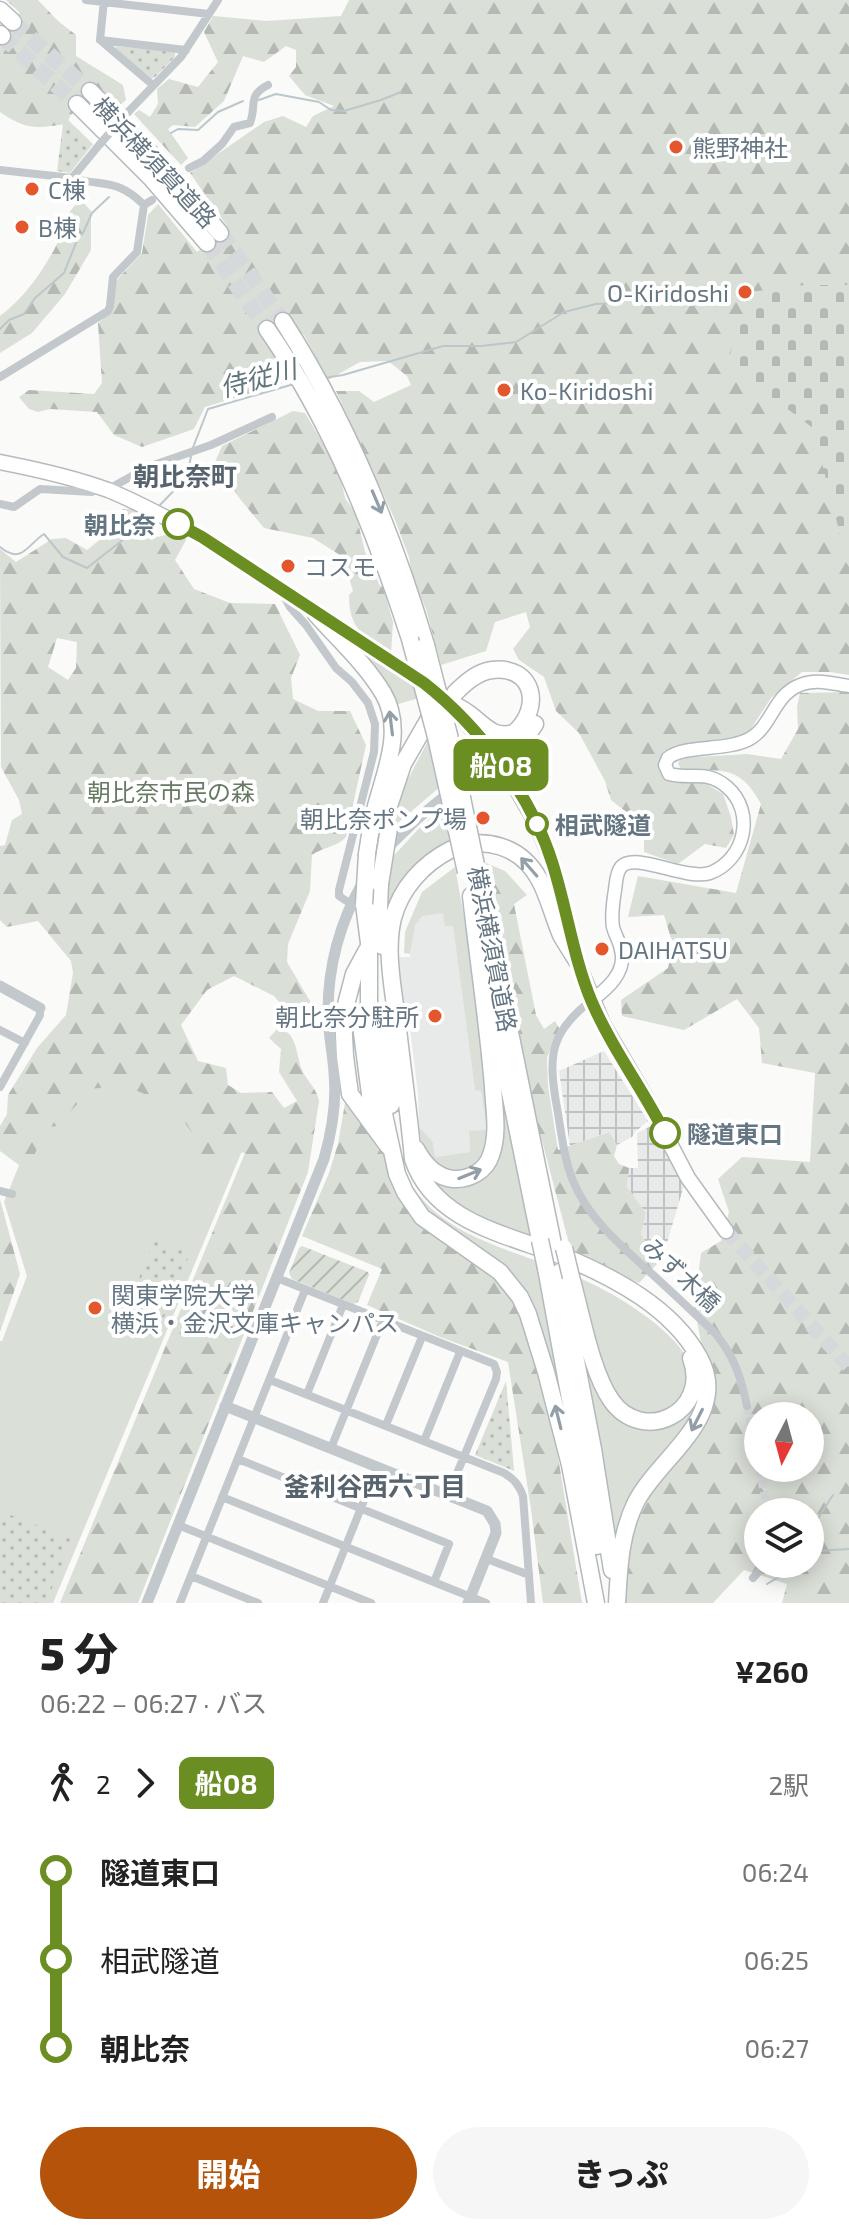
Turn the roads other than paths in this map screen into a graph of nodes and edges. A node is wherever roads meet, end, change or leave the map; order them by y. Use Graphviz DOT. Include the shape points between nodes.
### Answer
graph roads {
  1 [pos="86,0"];
  2 [pos="218,0"];
  3 [pos="104,1"];
  4 [pos="209,14"];
  5 [pos="100,40"];
  6 [pos="186,50"];
  7 [pos="153,85"];
  8 [pos="268,85"];
  9 [pos="90,91"];
  10 [pos="77,104"];
  11 [pos="189,168"];
  12 [pos="0,170"];
  13 [pos="72,178"];
  14 [pos="283,321"];
  15 [pos="267,329"];
  16 [pos="288,344"];
  17 [pos="0,377"];
  18 [pos="272,417"];
  19 [pos="337,433"];
  20 [pos="0,462"];
  21 [pos="104,489"];
  22 [pos="0,504"];
  23 [pos="280,589"];
  24 [pos="315,613"];
  25 [pos="849,686"];
  26 [pos="445,701"];
  27 [pos="494,756"];
  28 [pos="513,783"];
  29 [pos="472,871"];
  30 [pos="377,885"];
  31 [pos="471,896"];
  32 [pos="358,904"];
  33 [pos="367,949"];
  34 [pos="577,961"];
  35 [pos="0,986"];
  36 [pos="393,994"];
  37 [pos="365,996"];
  38 [pos="592,1000"];
  39 [pos="40,1008"];
  40 [pos="0,1030"];
  41 [pos="25,1043"];
  42 [pos="4,1073"];
  43 [pos="0,1087"];
  44 [pos="364,1104"];
  45 [pos="384,1119"];
  46 [pos="409,1127"];
  47 [pos="0,1191"];
  48 [pos="12,1194"];
  49 [pos="726,1231"];
  50 [pos="552,1244"];
  51 [pos="559,1272"];
  52 [pos="277,1278"];
  53 [pos="305,1290"];
  54 [pos="343,1305"];
  55 [pos="383,1320"];
  56 [pos="422,1337"];
  57 [pos="460,1352"];
  58 [pos="270,1380"];
  59 [pos="307,1394"];
  60 [pos="746,1402"];
  61 [pos="225,1406"];
  62 [pos="347,1411"];
  63 [pos="254,1418"];
  64 [pos="386,1425"];
  65 [pos="424,1441"];
  66 [pos="331,1448"];
  67 [pos="464,1458"];
  68 [pos="238,1459"];
  69 [pos="377,1468"];
  70 [pos="448,1495"];
  71 [pos="222,1497"];
  72 [pos="361,1508"];
  73 [pos="178,1525"];
  74 [pos="206,1537"];
  75 [pos="345,1546"];
  76 [pos="487,1559"];
  77 [pos="529,1575"];
  78 [pos="191,1576"];
  79 [pos="434,1582"];
  80 [pos="329,1586"];
  81 [pos="469,1600"];
  82 [pos="147,1603"];
  83 [pos="180,1603"];
  84 [pos="258,1603"];
  85 [pos="323,1603"];
  86 [pos="371,1603"];
  87 [pos="486,1603"];
  88 [pos="531,1603"];
  89 [pos="596,1603"];
  90 [pos="603,1603"];
  91 [pos="617,1603"];
  1 -- 3 [label="street"];
  2 -- 4 [label="street"];
  3 -- 4 [label="street"];
  3 -- 5 [label="street"];
  4 -- 6 [label="street"];
  5 -- 6 [label="street"];
  5 -- 7 [label="street"];
  6 -- 7 [label="street"];
  7 -- 13 [label="street, bridge"];
  8 -- 11 [label="street" via="257,91 250,123 234,127 222,144"];
  9 -- 10 [label="highway, 横浜横須賀道路" via="164,167 214,238"];
  12 -- 13 [label="street"];
  13 -- 17 [label="street" via="120,187 148,203 137,252 113,277 108,311"];
  14 -- 16 [label="highway, 横浜横須賀道路"];
  15 -- 16 [label="highway, 横浜横須賀道路"];
  16 -- 19 [label="highway, 横浜横須賀道路" via="306,391"];
  18 -- 21 [label="street"];
  19 -- 29 [label="highway, 横浜横須賀道路, bridge" via="410,639"];
  19 -- 29 [label="highway, 横浜横須賀道路, one-way, bridge" via="386,523 426,645 449,735"];
  20 -- 21 [label="main road"];
  21 -- 22 [label="street" via="40,489 14,507"];
  21 -- 23 [label="main road" via="202,537"];
  23 -- 24 [label="main road"];
  23 -- 32 [label="street" via="373,713 374,752 339,890 339,896"];
  24 -- 26 [label="main road"];
  32 -- 24 [label="highway, one-way, bridge" via="393,726 388,703 372,676"];
  25 -- 38 [label="main road" via="817,681 797,686 750,739 668,758 669,774 701,775 732,791 744,817 741,844 728,862 700,875 641,862 619,869 612,913 621,964 610,985"];
  26 -- 26 [label="highway" via="498,735 514,733 532,707 527,684 503,671 483,673"];
  26 -- 27 [label="main road"];
  26 -- 28 [label="highway" via="468,673 490,663 517,666 534,678 541,708 514,752"];
  26 -- 30 [label="highway, bridge" via="409,767 385,830"];
  27 -- 28 [label="main road"];
  27 -- 32 [label="street" via="396,838 369,871"];
  28 -- 34 [label="main road" via="552,861"];
  29 -- 31 [label="highway, 横浜横須賀道路"];
  29 -- 50 [label="highway, 横浜横須賀道路"];
  30 -- 33 [label="highway"];
  30 -- 36 [label="highway" via="384,964"];
  46 -- 31 [label="highway, one-way" via="421,1159 447,1178 476,1174 493,1152 490,1050"];
  31 -- 50 [label="highway, 横浜横須賀道路"];
  32 -- 33 [label="highway"];
  32 -- 52 [label="street" via="336,944 328,991 335,1076 330,1137"];
  33 -- 37 [label="highway"];
  33 -- 44 [label="highway" via="344,1011 350,1094"];
  34 -- 36 [label="highway, one-way" via="526,862 505,847 466,845 439,857 403,892 390,947"];
  34 -- 38 [label="main road"];
  35 -- 39 [label="street"];
  36 -- 46 [label="highway" via="401,1010 412,1093"];
  37 -- 44 [label="highway"];
  37 -- 45 [label="highway"];
  37 -- 45 [label="highway" via="377,1014"];
  38 -- 49 [label="main road" via="688,1178"];
  38 -- 60 [label="street, みず木橋" via="560,1031 552,1060 573,1180 602,1227 728,1348"];
  39 -- 41 [label="street"];
  40 -- 41 [label="street"];
  41 -- 42 [label="street"];
  42 -- 43 [label="street"];
  44 -- 45 [label="highway"];
  45 -- 51 [label="highway" via="414,1183 444,1215 476,1234 597,1280 662,1324 686,1350 694,1369 692,1392 683,1409 649,1422 612,1402"];
  89 -- 45 [label="highway, one-way" via="570,1465 528,1314 500,1272 422,1217 397,1174"];
  46 -- 91 [label="highway, one-way" via="422,1179 451,1210 621,1284 685,1334 704,1365 706,1393 699,1420 648,1482 630,1516 620,1553"];
  47 -- 48 [label="street"];
  50 -- 51 [label="highway, 横浜横須賀道路, bridge"];
  50 -- 51 [label="highway, bridge"];
  51 -- 90 [label="highway, 横浜横須賀道路"];
  51 -- 91 [label="highway, 横浜横須賀道路"];
  52 -- 53 [label="street"];
  52 -- 61 [label="street"];
  53 -- 54 [label="street"];
  53 -- 58 [label="street"];
  54 -- 55 [label="street"];
  54 -- 59 [label="street"];
  55 -- 56 [label="street"];
  55 -- 62 [label="street"];
  56 -- 57 [label="street"];
  56 -- 64 [label="street"];
  57 -- 65 [label="street"];
  57 -- 67 [label="street" via="494,1364 497,1372"];
  58 -- 59 [label="street"];
  58 -- 63 [label="street"];
  59 -- 62 [label="street"];
  61 -- 63 [label="street"];
  61 -- 73 [label="street"];
  62 -- 64 [label="street"];
  62 -- 66 [label="street"];
  63 -- 66 [label="street"];
  63 -- 68 [label="street"];
  64 -- 65 [label="street"];
  65 -- 67 [label="street"];
  66 -- 69 [label="street"];
  67 -- 70 [label="street"];
  67 -- 77 [label="street" via="504,1473 520,1487"];
  68 -- 71 [label="street"];
  68 -- 72 [label="street"];
  69 -- 70 [label="street"];
  69 -- 72 [label="street"];
  70 -- 76 [label="street" via="492,1518 496,1533"];
  71 -- 74 [label="street"];
  71 -- 75 [label="street"];
  72 -- 75 [label="street"];
  72 -- 79 [label="street" via="449,1544"];
  73 -- 74 [label="street"];
  73 -- 82 [label="street"];
  74 -- 78 [label="street"];
  74 -- 80 [label="street"];
  75 -- 79 [label="street"];
  75 -- 80 [label="street"];
  76 -- 77 [label="street"];
  76 -- 81 [label="street"];
  77 -- 88 [label="street"];
  78 -- 83 [label="street"];
  78 -- 84 [label="street"];
  79 -- 81 [label="street"];
  80 -- 85 [label="street"];
  80 -- 86 [label="street"];
  81 -- 87 [label="street"];
}
